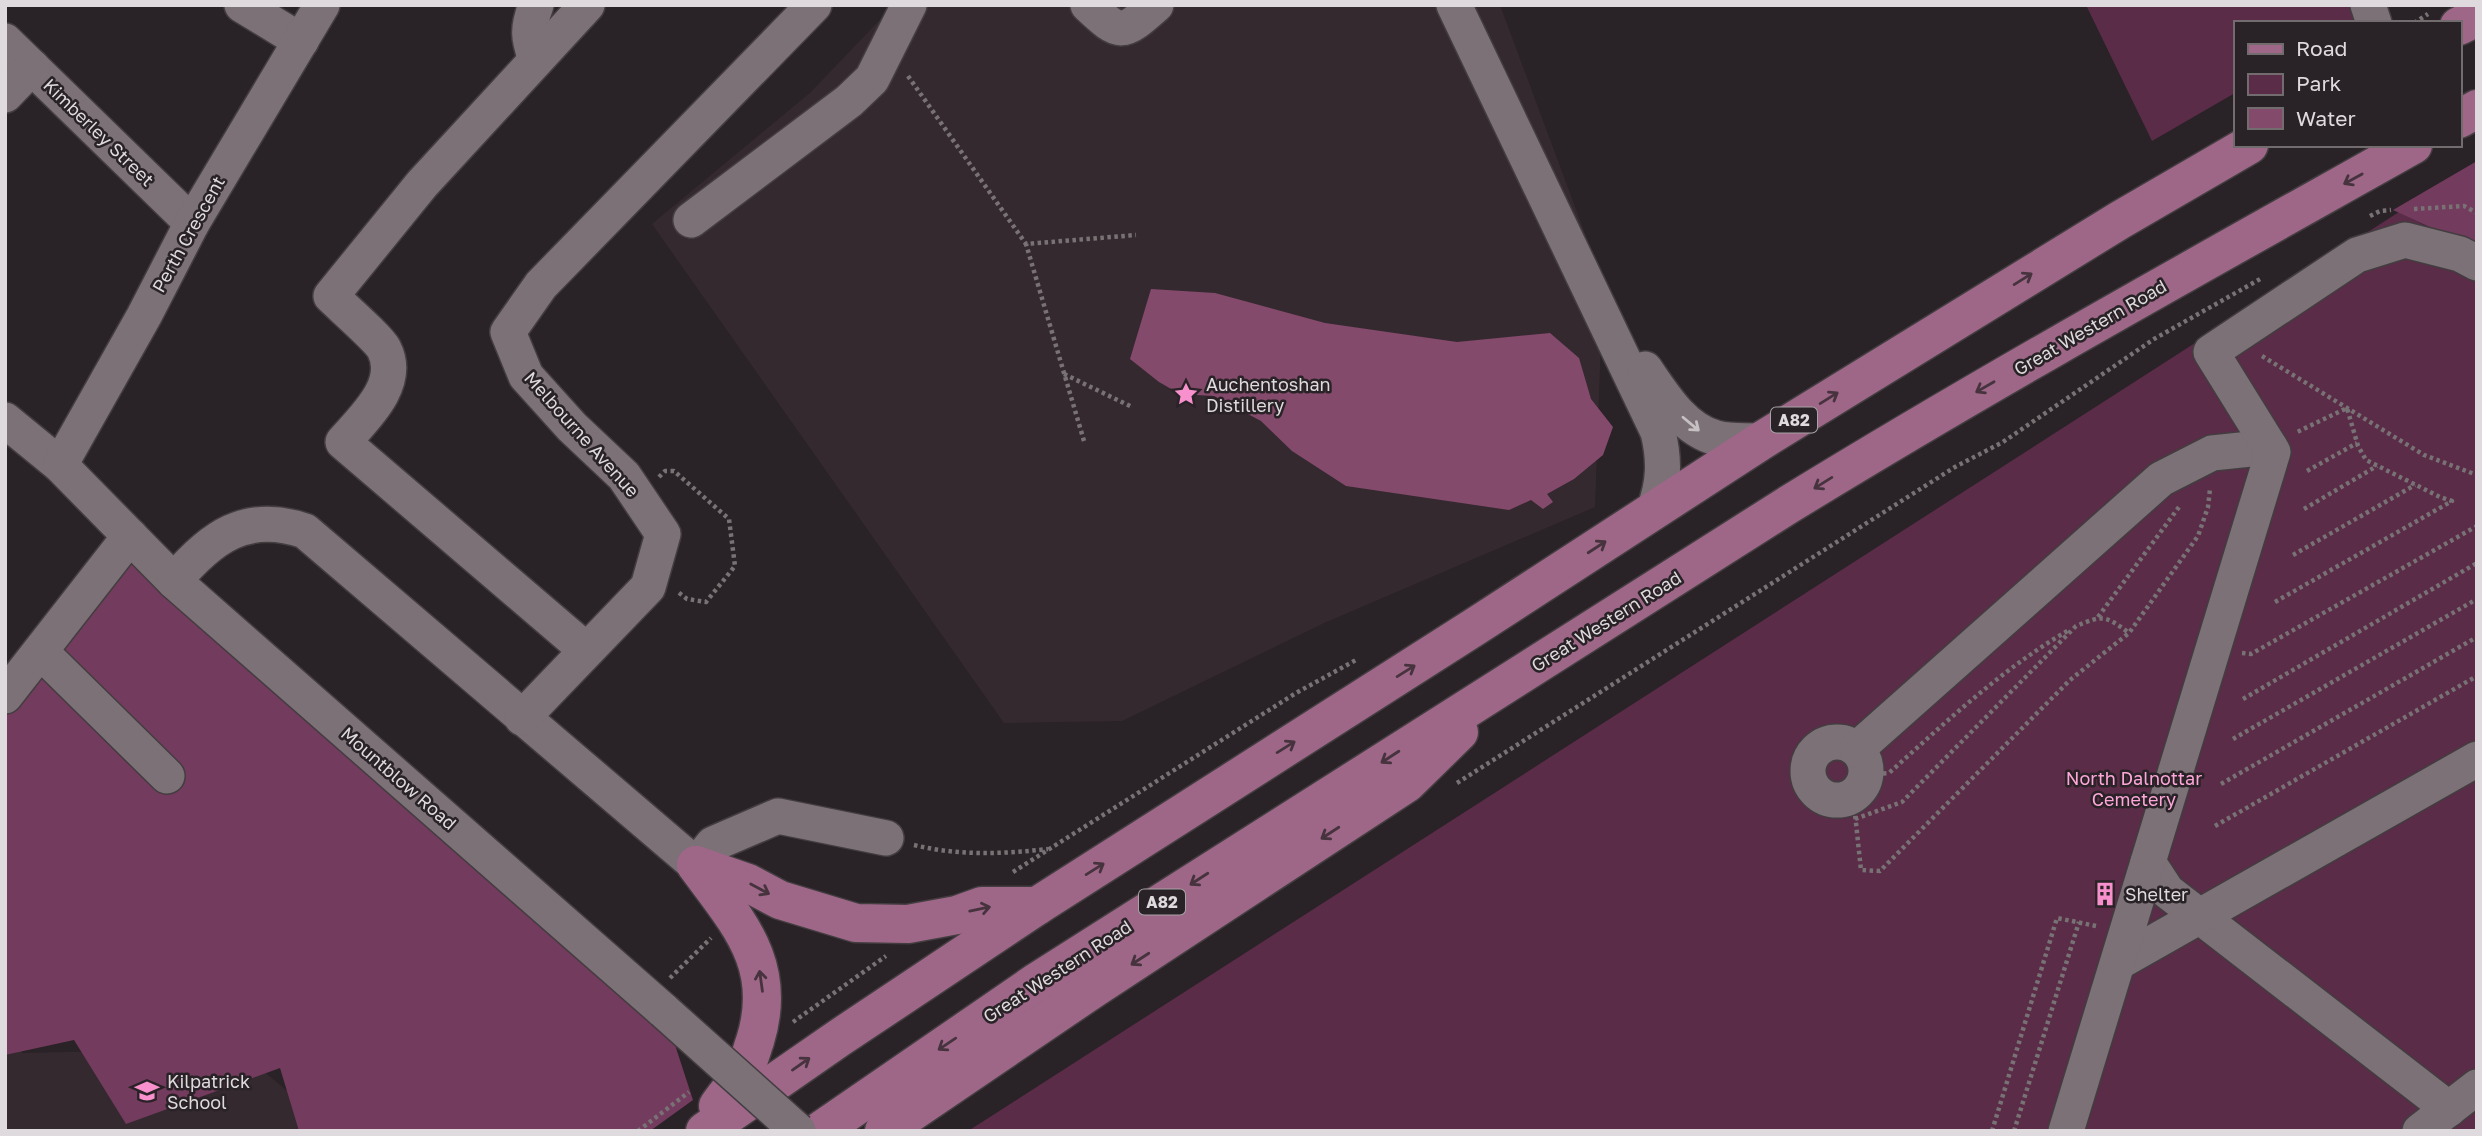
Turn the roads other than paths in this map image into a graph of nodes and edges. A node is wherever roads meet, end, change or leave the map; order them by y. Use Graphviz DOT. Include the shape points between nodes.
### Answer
graph roads {
  1 [pos="242,5"];
  2 [pos="322,5"];
  3 [pos="536,5"];
  4 [pos="587,5"];
  5 [pos="814,5"];
  6 [pos="909,5"];
  7 [pos="1088,5"];
  8 [pos="1156,5"];
  9 [pos="1454,5"];
  10 [pos="2477,17"];
  11 [pos="2461,25"];
  12 [pos="5,41"];
  13 [pos="301,41"];
  14 [pos="536,60"];
  15 [pos="32,67"];
  16 [pos="5,95"];
  17 [pos="2477,109"];
  18 [pos="2461,118"];
  19 [pos="2246,147"];
  20 [pos="2409,147"];
  21 [pos="691,220"];
  22 [pos="192,223"];
  23 [pos="2477,263"];
  24 [pos="1592,291"];
  25 [pos="5,420"];
  26 [pos="1761,440"];
  27 [pos="2270,447"];
  28 [pos="60,465"];
  29 [pos="1654,510"];
  30 [pos="130,536"];
  31 [pos="174,580"];
  32 [pos="586,650"];
  33 [pos="41,652"];
  34 [pos="1511,682"];
  35 [pos="5,696"];
  36 [pos="522,718"];
  37 [pos="2477,759"];
  38 [pos="167,776"];
  39 [pos="1858,785"];
  40 [pos="886,838"];
  41 [pos="2148,862"];
  42 [pos="696,865"];
  43 [pos="1037,906"];
  44 [pos="2201,915"];
  45 [pos="2123,947"];
  46 [pos="2477,1087"];
  47 [pos="2449,1108"];
  48 [pos="703,1131"];
  49 [pos="798,1131"];
  50 [pos="820,1131"];
  51 [pos="884,1131"];
  52 [pos="2066,1131"];
  53 [pos="2420,1131"];
  1 -- 13 [label="street"];
  2 -- 13 [label="street, Perth Crescent"];
  3 -- 14 [label="street" via="528,37"];
  4 -- 14 [label="street"];
  5 -- 32 [label="street, Melbourne Avenue" via="541,285 508,332 526,376 624,476 663,534 648,587"];
  6 -- 21 [label="street" via="872,79"];
  7 -- 8 [label="street" via="1120,29 1132,27"];
  9 -- 24 [label="street"];
  10 -- 11 [label="main road"];
  12 -- 15 [label="street, Kimberley Street"];
  13 -- 22 [label="street, Perth Crescent"];
  14 -- 32 [label="street" via="422,184 331,296 384,349 389,376 377,402 343,442"];
  15 -- 16 [label="street"];
  15 -- 22 [label="street, Kimberley Street"];
  17 -- 18 [label="main road"];
  26 -- 19 [label="main road, A82, one-way"];
  20 -- 34 [label="main road, Great Western Road / A82, one-way" via="1902,435"];
  22 -- 28 [label="street, Perth Crescent"];
  23 -- 27 [label="street" via="2405,240 2357,255 2211,352"];
  24 -- 26 [label="street, one-way" via="1668,402 1690,425 1719,439"];
  24 -- 29 [label="street" via="1658,432 1664,474"];
  25 -- 28 [label="street, Mountblow Road"];
  26 -- 29 [label="main road, A82"];
  27 -- 39 [label="street" via="2213,453 2161,479"];
  27 -- 41 [label="street" via="2273,452"];
  28 -- 30 [label="street, Mountblow Road"];
  43 -- 29 [label="main road, A82, one-way"];
  30 -- 31 [label="street, Mountblow Road"];
  30 -- 33 [label="street"];
  31 -- 36 [label="street" via="224,533 268,525 305,531"];
  31 -- 49 [label="street, Mountblow Road, bridge" via="666,995"];
  32 -- 36 [label="street, Melbourne Avenue"];
  33 -- 35 [label="street"];
  33 -- 38 [label="street"];
  34 -- 50 [label="main road, Great Western Road / A82, one-way" via="1050,974"];
  34 -- 51 [label="main road, one-way" via="1407,783"];
  36 -- 42 [label="street"];
  37 -- 44 [label="street"];
  40 -- 42 [label="street" via="778,816 713,844"];
  41 -- 44 [label="street" via="2167,891"];
  41 -- 45 [label="street"];
  42 -- 43 [label="main road, one-way" via="780,900 856,923 908,924 982,906"];
  48 -- 42 [label="main road, A82, one-way" via="747,1066 761,1021 763,993 751,947 733,913"];
  48 -- 43 [label="main road, A82, one-way"];
  44 -- 45 [label="street"];
  44 -- 47 [label="street"];
  45 -- 52 [label="street"];
  46 -- 47 [label="street"];
  47 -- 53 [label="street"];
}
